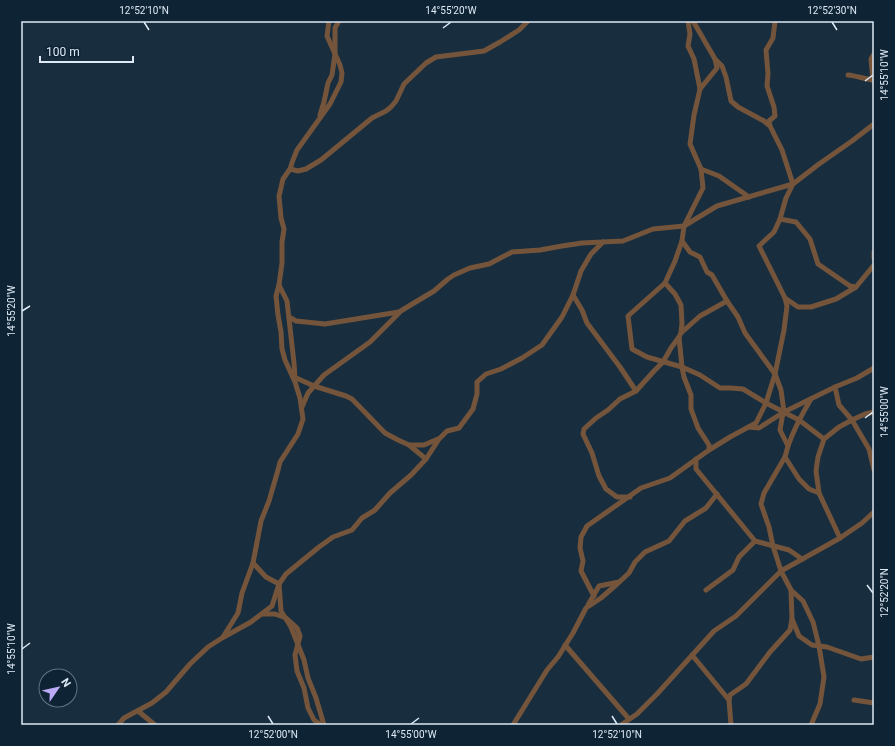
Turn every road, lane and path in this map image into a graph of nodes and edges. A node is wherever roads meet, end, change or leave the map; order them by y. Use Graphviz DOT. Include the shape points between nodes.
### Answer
graph roads {
  1 [pos="328,21"];
  2 [pos="339,21"];
  3 [pos="528,21"];
  4 [pos="688,21"];
  5 [pos="693,21"];
  6 [pos="775,21"];
  7 [pos="335,54"];
  8 [pos="874,54"];
  9 [pos="716,59"];
  10 [pos="848,75"];
  11 [pos="874,81"];
  12 [pos="700,89"];
  13 [pos="319,120"];
  14 [pos="874,124"];
  15 [pos="770,126"];
  16 [pos="701,169"];
  17 [pos="290,170"];
  18 [pos="793,184"];
  19 [pos="749,196"];
  20 [pos="780,219"];
  21 [pos="684,226"];
  22 [pos="682,241"];
  23 [pos="603,242"];
  24 [pos="874,252"];
  25 [pos="874,258"];
  26 [pos="874,265"];
  27 [pos="665,283"];
  28 [pos="279,285"];
  29 [pos="856,287"];
  30 [pos="573,295"];
  31 [pos="786,298"];
  32 [pos="727,301"];
  33 [pos="400,312"];
  34 [pos="289,317"];
  35 [pos="680,335"];
  36 [pos="663,362"];
  37 [pos="682,367"];
  38 [pos="874,368"];
  39 [pos="775,374"];
  40 [pos="295,379"];
  41 [pos="314,386"];
  42 [pos="835,387"];
  43 [pos="636,392"];
  44 [pos="812,399"];
  45 [pos="766,403"];
  46 [pos="302,407"];
  47 [pos="784,412"];
  48 [pos="874,412"];
  49 [pos="799,420"];
  50 [pos="852,420"];
  51 [pos="749,427"];
  52 [pos="439,439"];
  53 [pos="824,439"];
  54 [pos="408,445"];
  55 [pos="788,446"];
  56 [pos="709,450"];
  57 [pos="785,457"];
  58 [pos="426,459"];
  59 [pos="696,459"];
  60 [pos="874,470"];
  61 [pos="819,493"];
  62 [pos="717,494"];
  63 [pos="630,497"];
  64 [pos="874,512"];
  65 [pos="840,538"];
  66 [pos="755,541"];
  67 [pos="773,546"];
  68 [pos="802,559"];
  69 [pos="253,563"];
  70 [pos="781,571"];
  71 [pos="619,582"];
  72 [pos="279,584"];
  73 [pos="706,590"];
  74 [pos="791,590"];
  75 [pos="594,596"];
  76 [pos="586,608"];
  77 [pos="262,614"];
  78 [pos="286,618"];
  79 [pos="792,619"];
  80 [pos="222,638"];
  81 [pos="298,644"];
  82 [pos="565,645"];
  83 [pos="819,646"];
  84 [pos="692,655"];
  85 [pos="874,657"];
  86 [pos="729,700"];
  87 [pos="854,700"];
  88 [pos="874,703"];
  89 [pos="138,711"];
  90 [pos="629,719"];
  91 [pos="118,725"];
  92 [pos="155,725"];
  93 [pos="321,725"];
  94 [pos="324,725"];
  95 [pos="513,725"];
  96 [pos="622,725"];
  97 [pos="731,725"];
  98 [pos="811,725"];
  1 -- 7 [label="street" via="327,36"];
  2 -- 7 [label="street" via="335,28"];
  3 -- 17 [label="street" via="519,30 484,51 436,57 426,63 404,84 396,101 386,111 372,118 321,160 306,169"];
  4 -- 12 [label="street" via="688,46 694,59"];
  5 -- 9 [label="street"];
  6 -- 15 [label="street" via="773,38 766,50 767,86 775,116 769,121"];
  7 -- 13 [label="street" via="332,75"];
  7 -- 13 [label="street" via="342,73 341,82"];
  8 -- 11 [label="street" via="871,59"];
  9 -- 12 [label="street" via="717,68"];
  9 -- 15 [label="street" via="722,66 732,100 738,107"];
  10 -- 11 [label="street"];
  12 -- 16 [label="street" via="690,144"];
  13 -- 17 [label="street" via="297,150"];
  14 -- 18 [label="street"];
  15 -- 18 [label="street" via="782,150"];
  16 -- 19 [label="street" via="719,176"];
  16 -- 21 [label="street" via="703,188"];
  17 -- 28 [label="street" via="283,179 279,196 284,229"];
  18 -- 19 [label="street"];
  18 -- 20 [label="street"];
  19 -- 21 [label="street" via="717,206"];
  20 -- 29 [label="street" via="796,222 810,239 818,264 850,286"];
  20 -- 31 [label="street" via="774,232 759,246"];
  21 -- 22 [label="street"];
  21 -- 23 [label="street" via="653,229 622,241"];
  22 -- 27 [label="street"];
  22 -- 32 [label="street" via="690,252 700,257"];
  23 -- 30 [label="street" via="591,254 581,271"];
  23 -- 33 [label="street" via="512,252 489,264 470,268 448,279"];
  24 -- 25 [label="street"];
  26 -- 29 [label="street"];
  27 -- 35 [label="street" via="676,294 681,305"];
  27 -- 36 [label="street" via="628,316 632,349"];
  28 -- 34 [label="street"];
  28 -- 40 [label="street" via="276,296 284,360"];
  29 -- 31 [label="street" via="836,299 811,307 798,307"];
  30 -- 43 [label="street" via="587,323 620,366"];
  30 -- 52 [label="street" via="562,317 542,345 501,369 486,374 477,382 474,409 459,428 447,431"];
  31 -- 39 [label="street" via="785,322"];
  32 -- 35 [label="street" via="700,316"];
  32 -- 39 [label="street" via="745,333"];
  33 -- 34 [label="street" via="325,324 296,321"];
  33 -- 41 [label="street" via="370,342 324,375"];
  34 -- 40 [label="street"];
  35 -- 36 [label="street"];
  35 -- 37 [label="street"];
  36 -- 37 [label="street"];
  36 -- 43 [label="street"];
  37 -- 45 [label="street" via="720,388 743,389"];
  37 -- 56 [label="street" via="691,395 691,409 698,428 709,445"];
  38 -- 42 [label="street"];
  39 -- 45 [label="street"];
  39 -- 47 [label="street" via="781,390"];
  40 -- 41 [label="street"];
  40 -- 46 [label="street"];
  41 -- 46 [label="street" via="308,392"];
  41 -- 54 [label="street" via="352,399 385,433"];
  42 -- 44 [label="street"];
  42 -- 50 [label="street" via="839,405"];
  43 -- 63 [label="street" via="620,400 596,418 584,429 583,434 592,453 598,476 606,489 617,497"];
  44 -- 47 [label="street"];
  44 -- 49 [label="street"];
  45 -- 47 [label="street"];
  45 -- 51 [label="street" via="756,423"];
  46 -- 69 [label="street" via="303,419 298,434 280,462 261,521"];
  47 -- 49 [label="street"];
  47 -- 51 [label="street" via="759,428"];
  47 -- 55 [label="street" via="780,430"];
  48 -- 50 [label="street"];
  49 -- 53 [label="street"];
  49 -- 55 [label="street"];
  50 -- 53 [label="street"];
  50 -- 60 [label="street" via="869,449"];
  51 -- 56 [label="street"];
  52 -- 54 [label="street" via="424,445"];
  52 -- 58 [label="street"];
  53 -- 61 [label="street" via="816,471"];
  54 -- 58 [label="street"];
  55 -- 57 [label="street"];
  56 -- 59 [label="street"];
  57 -- 61 [label="street" via="799,479 809,489"];
  57 -- 67 [label="street" via="764,493 762,504"];
  58 -- 72 [label="street" via="352,530 333,537 319,547 286,574"];
  59 -- 62 [label="street" via="696,469"];
  59 -- 63 [label="street" via="670,478 641,488"];
  61 -- 65 [label="street"];
  62 -- 66 [label="street"];
  62 -- 71 [label="street" via="706,508 685,521 669,541 645,552"];
  63 -- 75 [label="street" via="587,526 581,537 581,571"];
  64 -- 65 [label="street"];
  65 -- 68 [label="street"];
  66 -- 67 [label="street"];
  66 -- 73 [label="street" via="739,557 733,570"];
  67 -- 68 [label="street" via="789,550"];
  67 -- 70 [label="street"];
  68 -- 70 [label="street"];
  69 -- 72 [label="street" via="266,577"];
  69 -- 80 [label="street" via="238,613"];
  70 -- 74 [label="street"];
  70 -- 84 [label="street" via="736,616 714,631"];
  71 -- 75 [label="street" via="599,586"];
  71 -- 76 [label="street"];
  72 -- 77 [label="street" via="272,606"];
  72 -- 78 [label="street" via="281,611"];
  74 -- 79 [label="street"];
  74 -- 83 [label="street" via="804,601"];
  75 -- 76 [label="street"];
  76 -- 82 [label="street"];
  77 -- 78 [label="street" via="275,614"];
  77 -- 80 [label="street"];
  78 -- 81 [label="street"];
  79 -- 83 [label="street" via="800,636 812,645"];
  79 -- 86 [label="street" via="790,630 746,684 730,695"];
  80 -- 89 [label="street" via="190,664 166,692"];
  81 -- 93 [label="street" via="295,655 297,671 308,708 314,720"];
  81 -- 94 [label="street"];
  82 -- 90 [label="street"];
  82 -- 95 [label="street"];
  83 -- 85 [label="street" via="861,659"];
  83 -- 98 [label="street" via="824,677 820,704"];
  84 -- 86 [label="street"];
  84 -- 90 [label="street" via="657,694"];
  86 -- 97 [label="street"];
  87 -- 88 [label="street"];
  89 -- 91 [label="street" via="124,718"];
  89 -- 92 [label="street"];
  90 -- 96 [label="street"];
}
